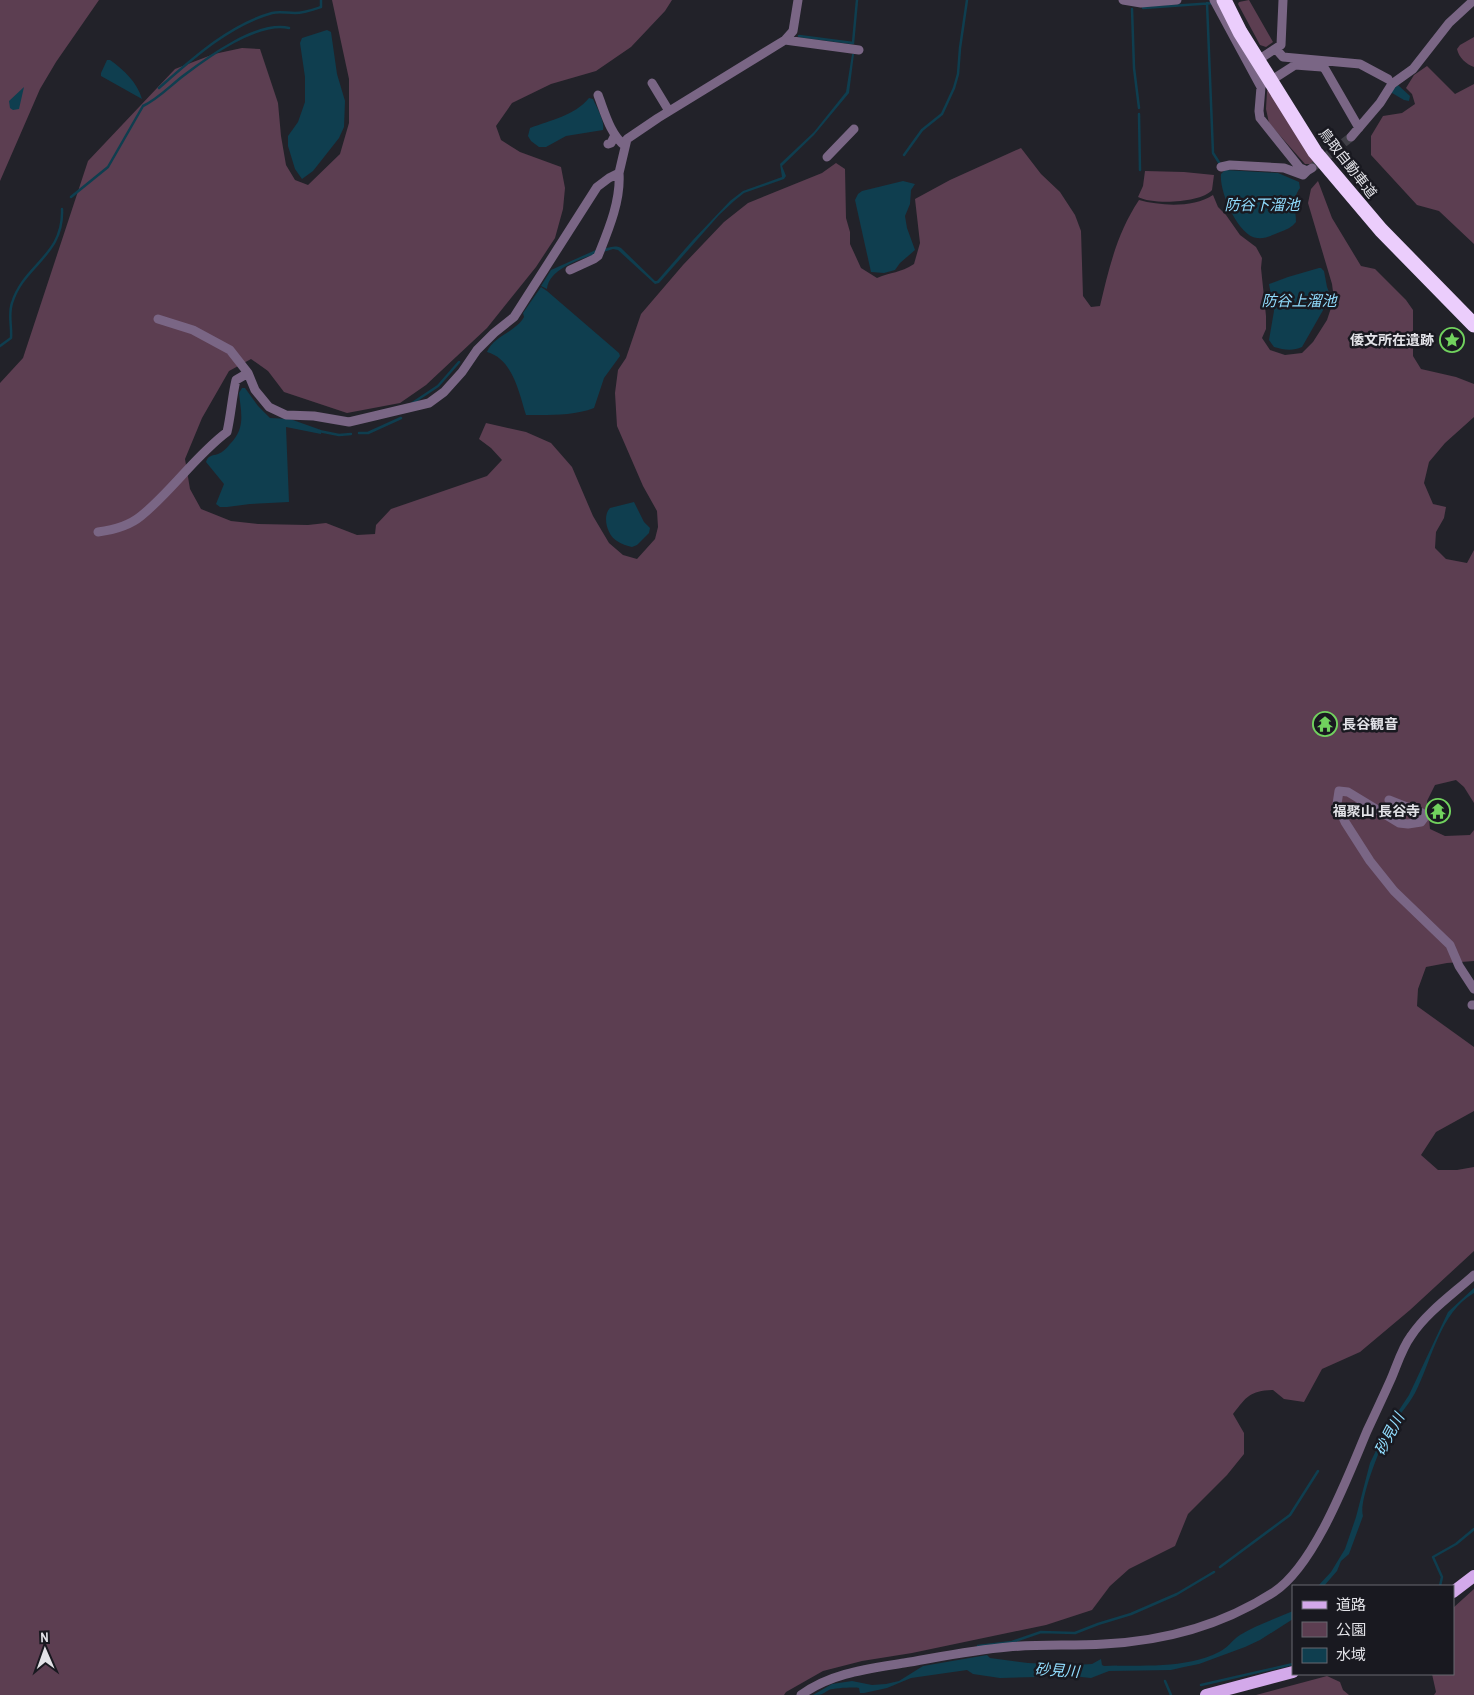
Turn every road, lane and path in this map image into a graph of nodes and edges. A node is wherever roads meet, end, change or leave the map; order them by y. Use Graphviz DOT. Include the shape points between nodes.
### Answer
graph roads {
  1 [pos="798,0"];
  2 [pos="1124,0"];
  3 [pos="1177,0"];
  4 [pos="1214,0"];
  5 [pos="1224,0"];
  6 [pos="1229,0"];
  7 [pos="1284,0"];
  8 [pos="1474,0"];
  9 [pos="785,40"];
  10 [pos="1276,48"];
  11 [pos="859,50"];
  12 [pos="1249,67"];
  13 [pos="1388,79"];
  14 [pos="652,83"];
  15 [pos="1261,87"];
  16 [pos="598,95"];
  17 [pos="1288,104"];
  18 [pos="669,111"];
  19 [pos="1359,128"];
  20 [pos="854,130"];
  21 [pos="615,135"];
  22 [pos="1351,137"];
  23 [pos="608,144"];
  24 [pos="626,146"];
  25 [pos="827,156"];
  26 [pos="1221,167"];
  27 [pos="619,173"];
  28 [pos="570,270"];
  29 [pos="1474,316"];
  30 [pos="158,319"];
  31 [pos="1474,325"];
  32 [pos="248,373"];
  33 [pos="98,532"];
  34 [pos="1389,800"];
  35 [pos="1474,989"];
  36 [pos="1474,1275"];
  37 [pos="1474,1576"];
  38 [pos="1454,1591"];
  39 [pos="1292,1672"];
  40 [pos="801,1695"];
  41 [pos="1206,1695"];
  1 -- 9 [label="street" via="793,31"];
  2 -- 3 [label="street" via="1141,3"];
  4 -- 12 [label="street"];
  5 -- 17 [label="highway, 鳥取自動車道" via="1240,32"];
  6 -- 17 [label="highway, 鳥取自動車道"];
  7 -- 10 [label="street" via="1281,45"];
  8 -- 19 [label="street" via="1449,23 1413,69 1392,84"];
  9 -- 11 [label="street"];
  9 -- 18 [label="street"];
  10 -- 12 [label="street"];
  10 -- 13 [label="street" via="1284,57 1360,64"];
  12 -- 15 [label="street"];
  14 -- 18 [label="street"];
  15 -- 19 [label="street" via="1295,65 1322,67"];
  15 -- 26 [label="street" via="1260,118 1300,168 1309,170 1302,175 1284,168"];
  16 -- 21 [label="street"];
  17 -- 29 [label="highway, 鳥取自動車道" via="1349,184"];
  17 -- 31 [label="highway, 鳥取自動車道" via="1316,152 1344,187 1386,236"];
  18 -- 24 [label="street" via="627,139"];
  19 -- 22 [label="street"];
  20 -- 25 [label="street"];
  21 -- 23 [label="street"];
  21 -- 24 [label="street"];
  24 -- 27 [label="street"];
  27 -- 28 [label="street" via="620,186 598,256"];
  27 -- 32 [label="street" via="597,188 514,317 477,350 444,392 429,403 349,422 286,415 269,407"];
  30 -- 32 [label="street" via="193,330 230,350"];
  32 -- 33 [label="street" via="236,380 227,432 140,517 114,530"];
  34 -- 35 [label="street" via="1422,814 1424,818 1421,822 1399,823 1348,792 1339,790 1337,795 1337,804 1345,822 1370,861 1394,891 1450,945"];
  36 -- 40 [label="street" via="1429,1315 1410,1337 1317,1539 1306,1558 1276,1590 1238,1612 1198,1628 1166,1636 1106,1644 1008,1647 957,1654 832,1678"];
  37 -- 38 [label="main road"];
  39 -- 41 [label="main road"];
}
